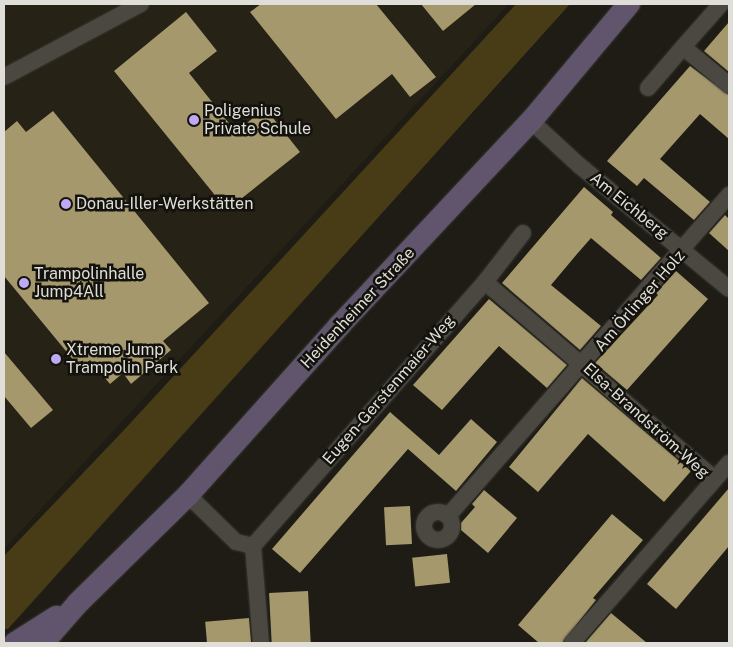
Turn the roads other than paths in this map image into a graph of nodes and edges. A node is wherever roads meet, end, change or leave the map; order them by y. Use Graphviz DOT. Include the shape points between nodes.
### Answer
graph roads {
  1 [pos="141,4"];
  2 [pos="629,4"];
  3 [pos="721,4"];
  4 [pos="683,47"];
  5 [pos="4,78"];
  6 [pos="729,85"];
  7 [pos="648,88"];
  8 [pos="531,122"];
  9 [pos="729,195"];
  10 [pos="523,233"];
  11 [pos="683,251"];
  12 [pos="485,282"];
  13 [pos="729,289"];
  14 [pos="583,365"];
  15 [pos="729,463"];
  16 [pos="714,478"];
  17 [pos="188,495"];
  18 [pos="448,516"];
  19 [pos="253,546"];
  20 [pos="78,603"];
  21 [pos="15,643"];
  22 [pos="43,643"];
  23 [pos="261,643"];
  24 [pos="572,643"];
  1 -- 5 [label="street"];
  2 -- 8 [label="main road, Heidenheimer Straße"];
  3 -- 4 [label="street"];
  4 -- 6 [label="street"];
  4 -- 7 [label="street"];
  8 -- 11 [label="street, Am Eichberg"];
  8 -- 17 [label="main road, Heidenheimer Straße" via="339,326"];
  9 -- 11 [label="street, Am Örlinger Holz"];
  10 -- 12 [label="street, Eugen-Gerstenmaier-Weg"];
  11 -- 13 [label="street, Am Eichberg"];
  11 -- 14 [label="street, Am Örlinger Holz"];
  12 -- 14 [label="street, Elsa-Brandström-Weg"];
  12 -- 19 [label="street, Eugen-Gerstenmaier-Weg"];
  14 -- 16 [label="street, Elsa-Brandström-Weg"];
  14 -- 18 [label="street, Am Örlinger Holz"];
  15 -- 16 [label="street"];
  16 -- 24 [label="street, Elsa-Brandström-Weg"];
  17 -- 19 [label="street" via="236,542"];
  17 -- 20 [label="main road, Heidenheimer Straße"];
  19 -- 23 [label="street"];
  20 -- 21 [label="main road, Heidenheimer Straße"];
  20 -- 22 [label="main road, Heidenheimer Straße"];
}
